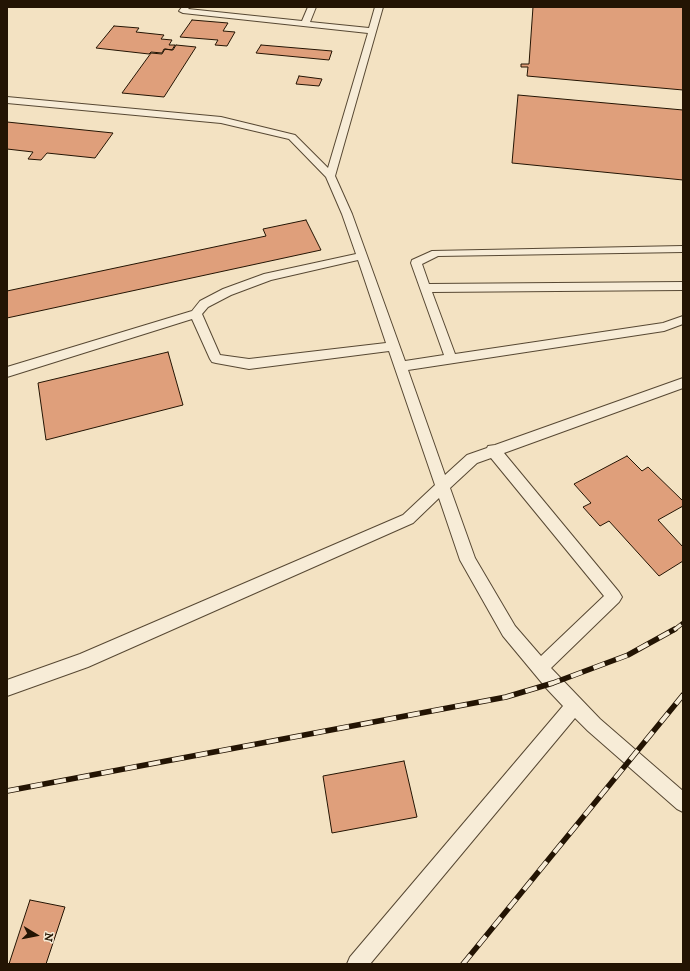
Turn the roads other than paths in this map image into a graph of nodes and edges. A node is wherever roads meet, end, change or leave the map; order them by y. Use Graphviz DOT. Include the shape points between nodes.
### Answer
graph roads {
  1 [pos="186,7"];
  2 [pos="312,7"];
  3 [pos="379,7"];
  4 [pos="305,24"];
  5 [pos="372,31"];
  6 [pos="7,100"];
  7 [pos="330,176"];
  8 [pos="683,249"];
  9 [pos="362,256"];
  10 [pos="683,286"];
  11 [pos="426,288"];
  12 [pos="196,314"];
  13 [pos="683,320"];
  14 [pos="394,346"];
  15 [pos="451,359"];
  16 [pos="401,366"];
  17 [pos="7,372"];
  18 [pos="683,383"];
  19 [pos="493,450"];
  20 [pos="442,486"];
  21 [pos="540,668"];
  22 [pos="7,688"];
  23 [pos="575,705"];
  24 [pos="683,803"];
  25 [pos="357,964"];
  1 -- 4 [label="lane" via="183,11 246,15"];
  2 -- 4 [label="lane"];
  3 -- 5 [label="lane"];
  4 -- 5 [label="lane"];
  5 -- 7 [label="lane"];
  6 -- 7 [label="lane" via="221,120 285,135 292,137"];
  7 -- 9 [label="lane"];
  8 -- 11 [label="lane" via="436,253 416,263"];
  9 -- 12 [label="lane" via="268,277 227,292 204,304"];
  9 -- 14 [label="lane"];
  10 -- 11 [label="lane"];
  11 -- 15 [label="lane"];
  12 -- 14 [label="lane" via="216,359 249,364"];
  12 -- 17 [label="lane"];
  13 -- 15 [label="lane" via="664,327"];
  14 -- 16 [label="lane"];
  15 -- 16 [label="lane"];
  16 -- 20 [label="lane"];
  18 -- 19 [label="lane"];
  19 -- 20 [label="lane" via="472,459"];
  19 -- 21 [label="lane" via="614,597"];
  20 -- 21 [label="lane" via="468,560 509,631"];
  20 -- 22 [label="lane" via="408,519 82,661"];
  21 -- 23 [label="lane"];
  23 -- 24 [label="lane" via="594,725"];
  23 -- 25 [label="lane"];
}
